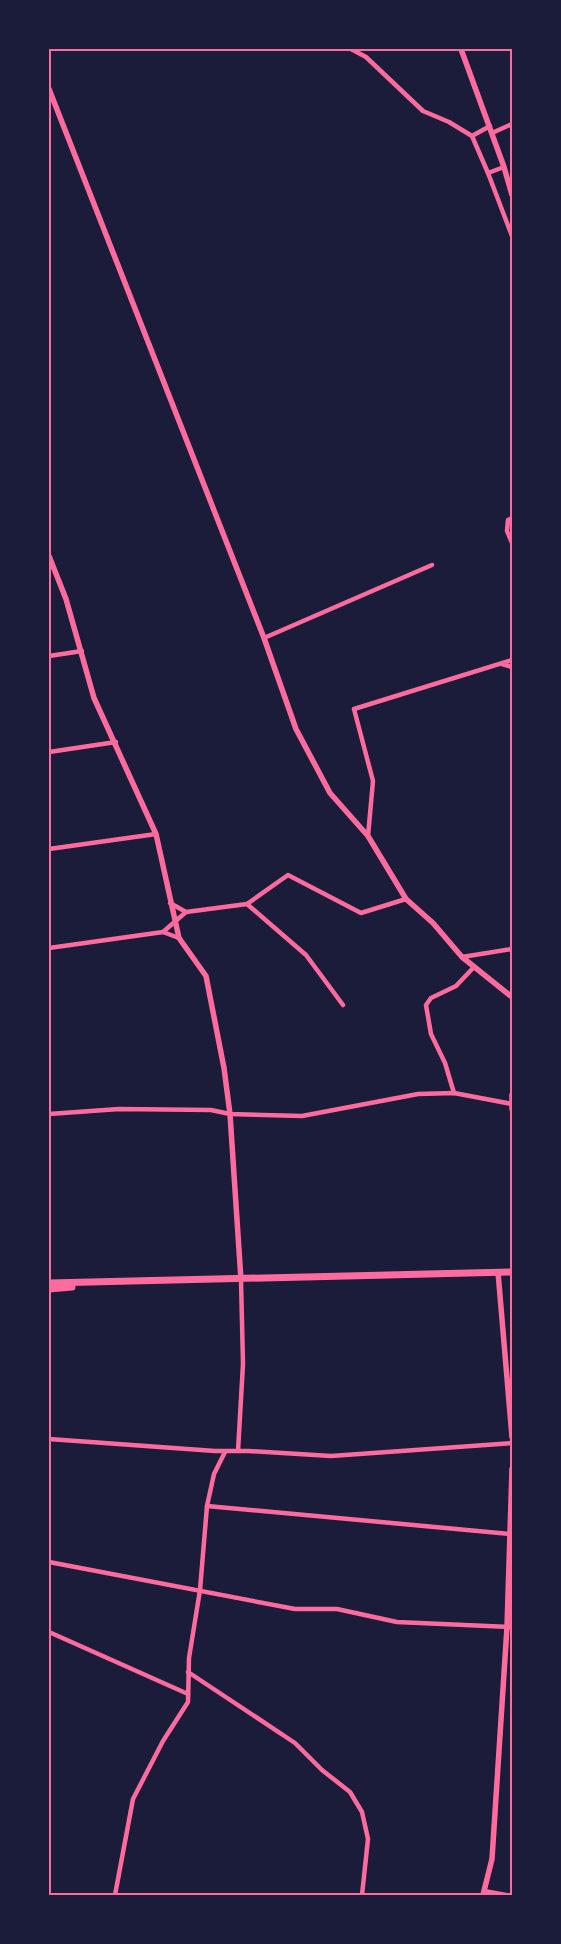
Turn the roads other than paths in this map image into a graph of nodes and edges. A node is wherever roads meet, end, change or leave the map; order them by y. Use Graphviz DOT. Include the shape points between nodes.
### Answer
graph roads {
  1 [pos="351,49"];
  2 [pos="461,49"];
  3 [pos="49,89"];
  4 [pos="512,124"];
  5 [pos="490,126"];
  6 [pos="492,133"];
  7 [pos="472,136"];
  8 [pos="504,167"];
  9 [pos="488,173"];
  10 [pos="512,195"];
  11 [pos="512,236"];
  12 [pos="512,518"];
  13 [pos="512,543"];
  14 [pos="49,556"];
  15 [pos="50,563"];
  16 [pos="432,565"];
  17 [pos="264,638"];
  18 [pos="82,651"];
  19 [pos="49,656"];
  20 [pos="512,660"];
  21 [pos="500,664"];
  22 [pos="512,667"];
  23 [pos="116,742"];
  24 [pos="49,752"];
  25 [pos="156,834"];
  26 [pos="368,836"];
  27 [pos="49,848"];
  28 [pos="406,899"];
  29 [pos="170,903"];
  30 [pos="247,904"];
  31 [pos="186,912"];
  32 [pos="174,921"];
  33 [pos="163,932"];
  34 [pos="179,938"];
  35 [pos="49,948"];
  36 [pos="512,949"];
  37 [pos="462,957"];
  38 [pos="474,967"];
  39 [pos="512,997"];
  40 [pos="343,1004"];
  41 [pos="454,1093"];
  42 [pos="512,1095"];
  43 [pos="512,1106"];
  44 [pos="49,1114"];
  45 [pos="230,1114"];
  46 [pos="498,1272"];
  47 [pos="512,1272"];
  48 [pos="241,1280"];
  49 [pos="130,1282"];
  50 [pos="49,1284"];
  51 [pos="49,1289"];
  52 [pos="512,1437"];
  53 [pos="49,1439"];
  54 [pos="512,1443"];
  55 [pos="238,1451"];
  56 [pos="225,1452"];
  57 [pos="512,1469"];
  58 [pos="207,1506"];
  59 [pos="511,1534"];
  60 [pos="49,1562"];
  61 [pos="200,1590"];
  62 [pos="510,1627"];
  63 [pos="49,1632"];
  64 [pos="188,1672"];
  65 [pos="188,1694"];
  66 [pos="484,1893"];
  67 [pos="115,1895"];
  68 [pos="362,1895"];
  69 [pos="506,1895"];
  1 -- 7 [label="street" via="366,57 423,111"];
  2 -- 5 [label="street"];
  3 -- 17 [label="street"];
  4 -- 6 [label="street"];
  5 -- 6 [label="street"];
  5 -- 7 [label="street"];
  6 -- 8 [label="street"];
  7 -- 9 [label="street"];
  8 -- 9 [label="street"];
  8 -- 10 [label="street"];
  9 -- 11 [label="street"];
  12 -- 13 [label="street" via="508,520 507,531"];
  14 -- 15 [label="street"];
  15 -- 18 [label="street"];
  16 -- 17 [label="street"];
  17 -- 26 [label="street" via="296,729 330,793"];
  18 -- 19 [label="street"];
  18 -- 23 [label="street" via="94,698"];
  20 -- 21 [label="street"];
  21 -- 22 [label="street"];
  21 -- 26 [label="street" via="354,709 373,781"];
  23 -- 24 [label="street"];
  23 -- 25 [label="street"];
  25 -- 27 [label="street"];
  25 -- 29 [label="street"];
  26 -- 28 [label="street"];
  28 -- 30 [label="street" via="361,913 288,875"];
  28 -- 37 [label="street"];
  29 -- 31 [label="street"];
  29 -- 32 [label="street"];
  30 -- 31 [label="street"];
  30 -- 40 [label="street" via="306,955"];
  31 -- 32 [label="street"];
  32 -- 33 [label="street"];
  32 -- 34 [label="street"];
  33 -- 34 [label="street"];
  33 -- 35 [label="street"];
  34 -- 45 [label="street" via="206,976"];
  36 -- 37 [label="street"];
  37 -- 38 [label="street"];
  38 -- 39 [label="street"];
  38 -- 41 [label="street" via="456,986 431,998 426,1006 431,1034 445,1063"];
  41 -- 43 [label="street"];
  41 -- 45 [label="street" via="418,1094 302,1116"];
  42 -- 43 [label="street"];
  44 -- 45 [label="street" via="119,1109 211,1110"];
  45 -- 48 [label="street"];
  46 -- 47 [label="main road"];
  46 -- 48 [label="main road"];
  46 -- 52 [label="street"];
  48 -- 49 [label="main road"];
  48 -- 55 [label="street" via="243,1364"];
  49 -- 50 [label="main road"];
  49 -- 51 [label="main road"];
  53 -- 56 [label="street"];
  54 -- 55 [label="street" via="331,1456"];
  55 -- 56 [label="street"];
  56 -- 58 [label="street" via="214,1474"];
  57 -- 59 [label="street"];
  58 -- 59 [label="street"];
  58 -- 61 [label="street"];
  59 -- 62 [label="street"];
  60 -- 61 [label="street"];
  61 -- 62 [label="street" via="295,1609 337,1609 396,1622"];
  61 -- 64 [label="street"];
  62 -- 66 [label="street" via="492,1859"];
  63 -- 65 [label="street"];
  64 -- 65 [label="street"];
  64 -- 68 [label="street" via="295,1743 350,1792 362,1812 368,1839"];
  65 -- 67 [label="street" via="188,1702 163,1741 130,1807"];
  66 -- 69 [label="street"];
}
